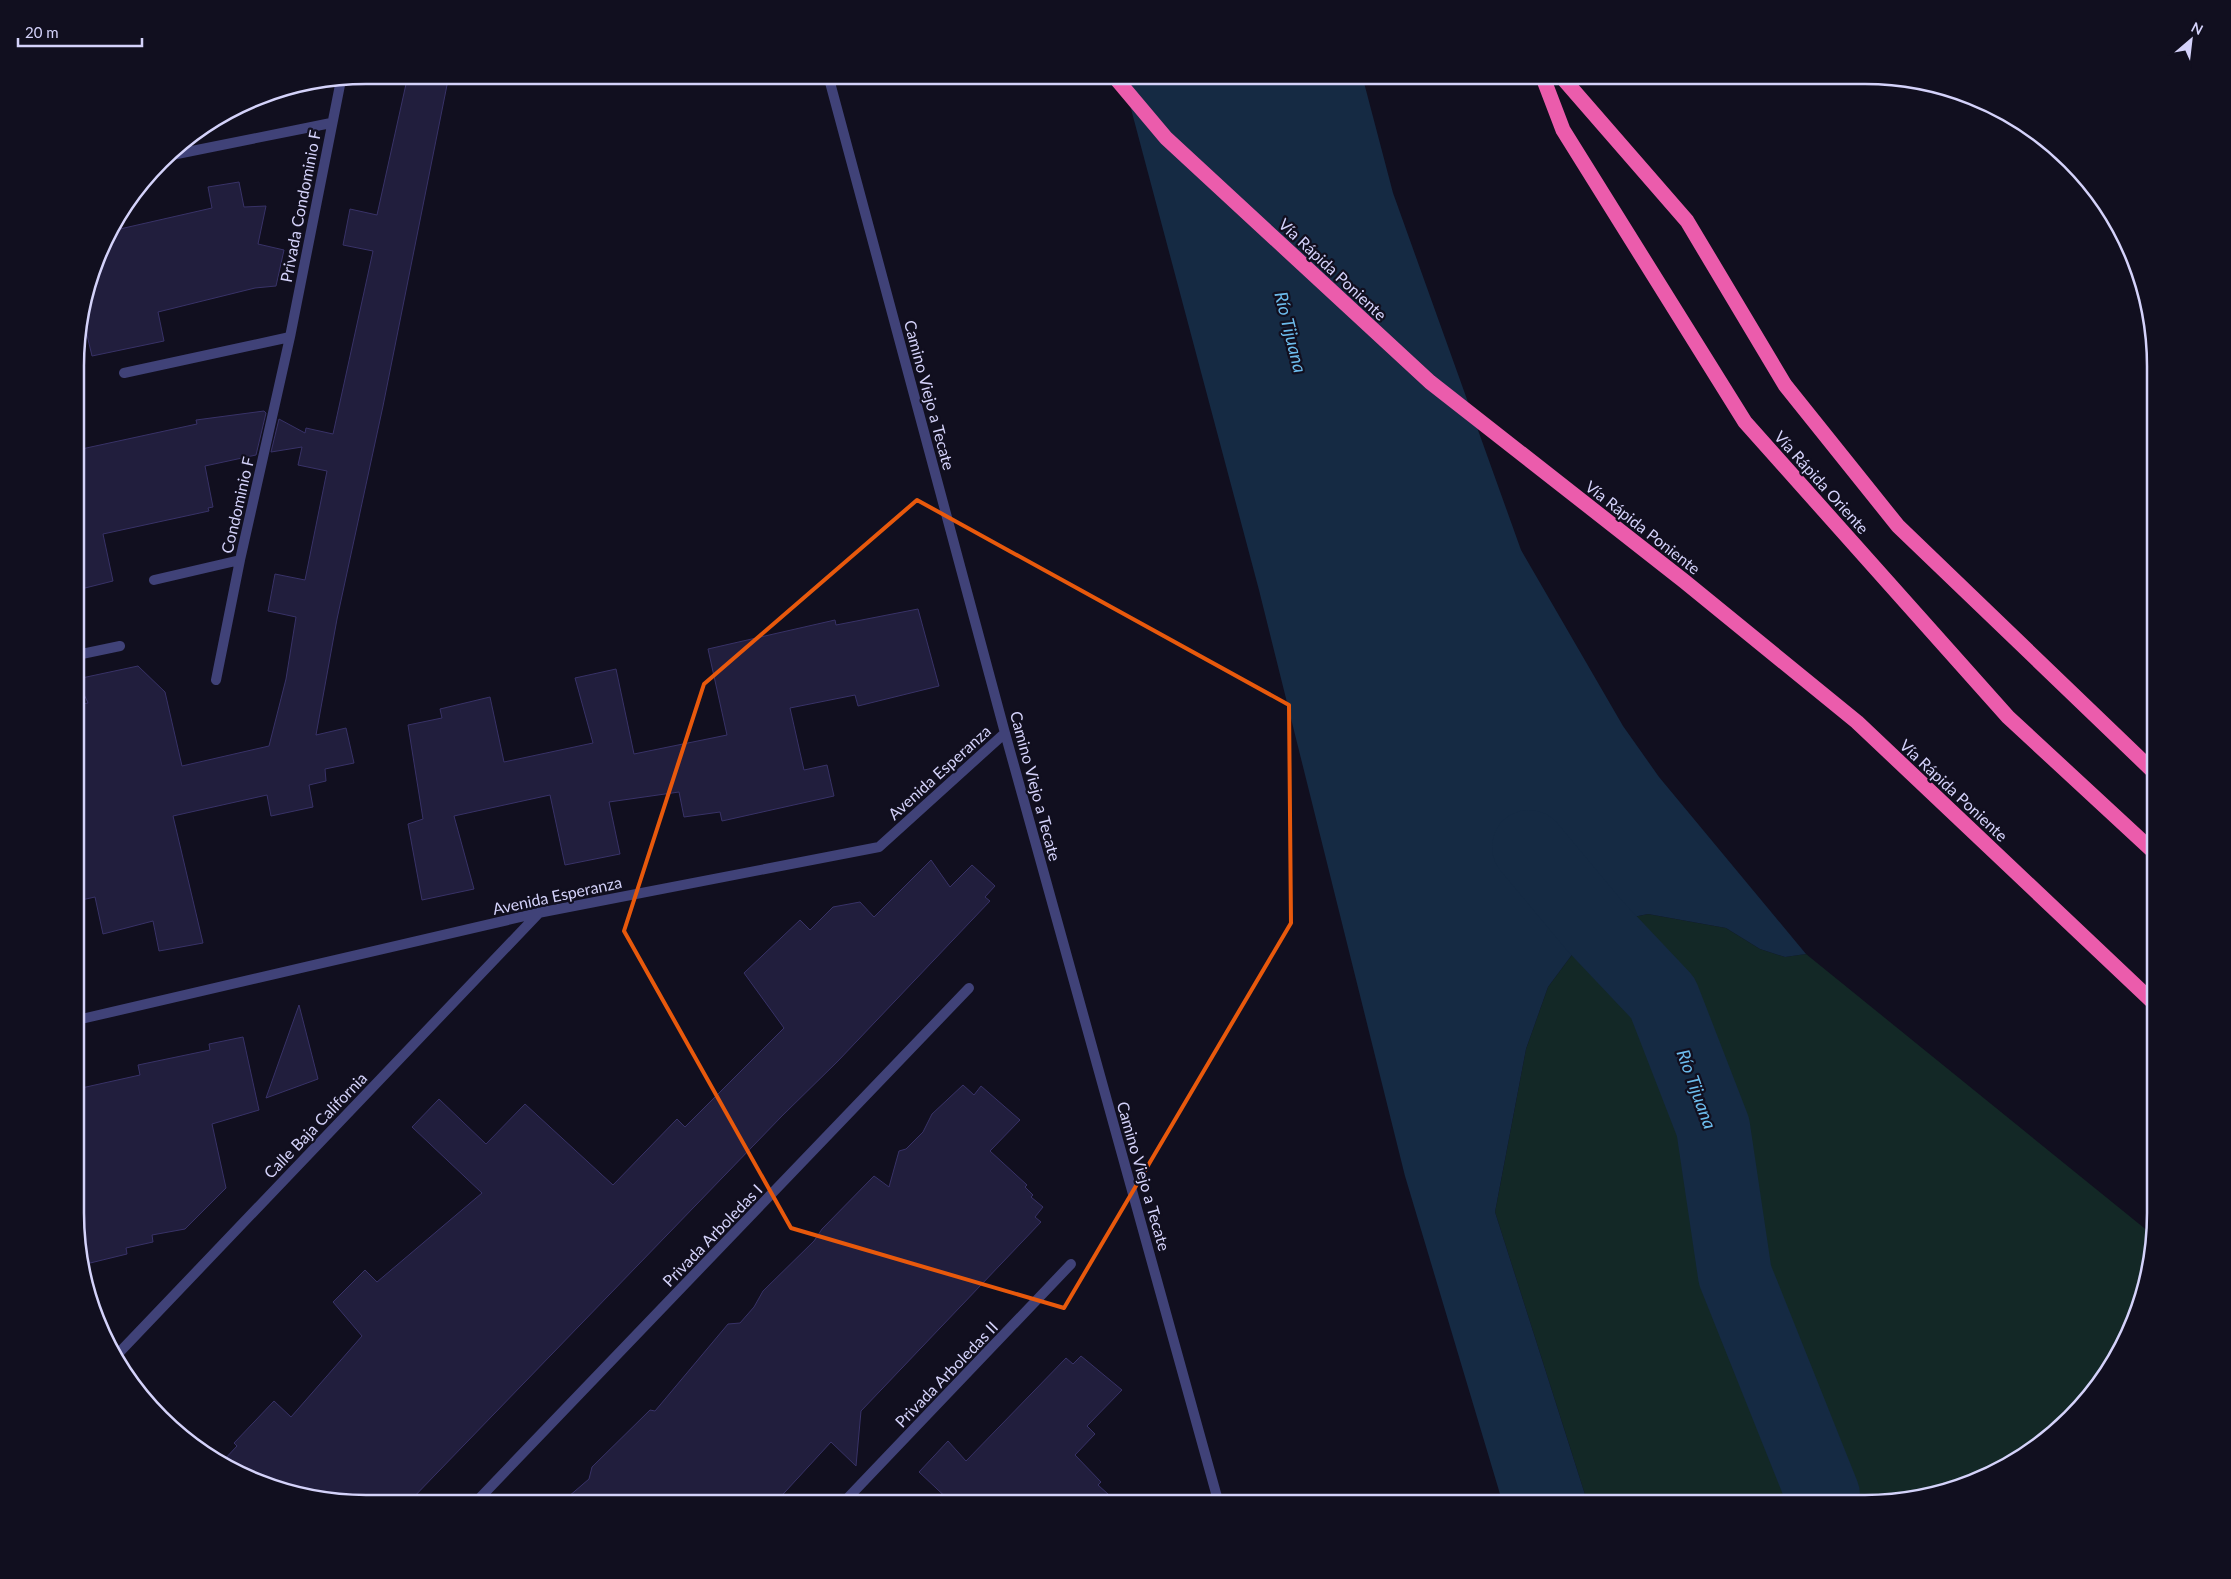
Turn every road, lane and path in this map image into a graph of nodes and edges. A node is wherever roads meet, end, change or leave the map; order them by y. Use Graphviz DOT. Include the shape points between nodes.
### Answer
graph roads {
  1 [pos="830,84"];
  2 [pos="1121,84"];
  3 [pos="1545,84"];
  4 [pos="1567,84"];
  5 [pos="339,85"];
  6 [pos="331,123"];
  7 [pos="181,153"];
  8 [pos="290,337"];
  9 [pos="124,373"];
  10 [pos="240,560"];
  11 [pos="154,580"];
  12 [pos="120,646"];
  13 [pos="84,654"];
  14 [pos="216,680"];
  15 [pos="1005,733"];
  16 [pos="2147,766"];
  17 [pos="2147,846"];
  18 [pos="538,913"];
  19 [pos="969,988"];
  20 [pos="2147,996"];
  21 [pos="84,1019"];
  22 [pos="1071,1264"];
  23 [pos="120,1351"];
  24 [pos="484,1495"];
  25 [pos="851,1495"];
  26 [pos="1217,1495"];
  1 -- 15 [label="street, Camino Viejo a Tecate"];
  2 -- 20 [label="highway, Vía Rápida Poniente" via="1166,138 1430,382 1684,581 1857,722"];
  3 -- 17 [label="highway, Vía Rápida Oriente" via="1562,130 1745,422 2008,717"];
  4 -- 16 [label="highway" via="1687,221 1785,385 1898,526"];
  5 -- 6 [label="street, Privada Condominio F"];
  6 -- 7 [label="street"];
  6 -- 8 [label="street, Privada Condominio F"];
  8 -- 9 [label="street"];
  8 -- 10 [label="street, Condominio F"];
  10 -- 11 [label="street"];
  10 -- 14 [label="street, Condominio F"];
  12 -- 13 [label="street"];
  15 -- 18 [label="street, Avenida Esperanza" via="879,846"];
  15 -- 26 [label="street, Camino Viejo a Tecate"];
  18 -- 21 [label="street, Avenida Esperanza"];
  18 -- 23 [label="street, Calle Baja California"];
  19 -- 24 [label="street, Privada Arboledas I"];
  22 -- 25 [label="street, Privada Arboledas II"];
}
